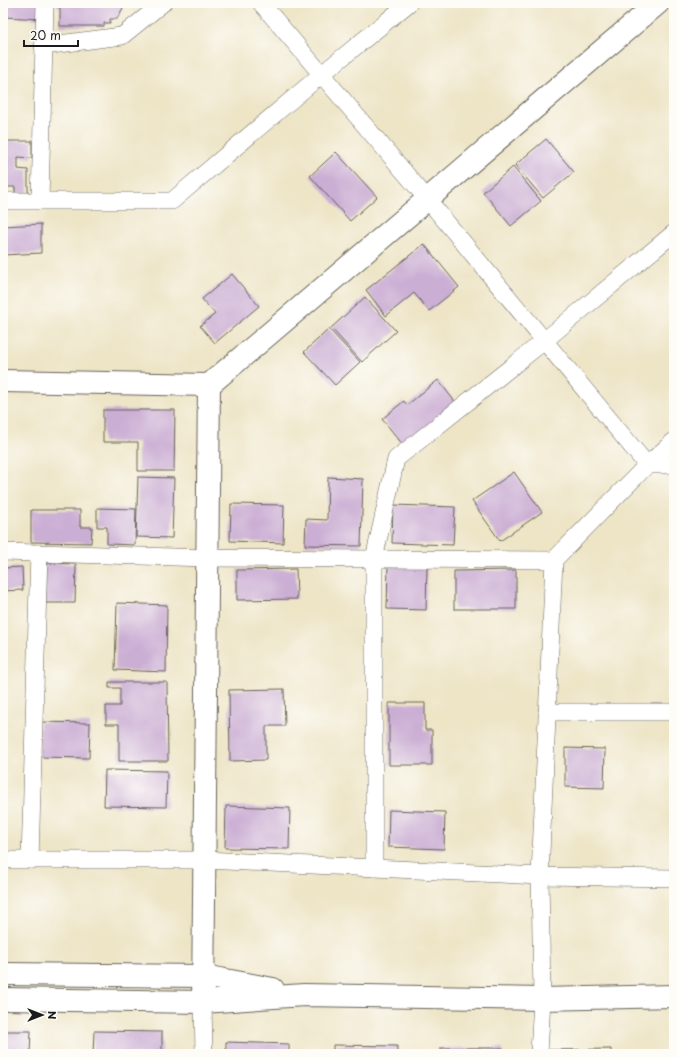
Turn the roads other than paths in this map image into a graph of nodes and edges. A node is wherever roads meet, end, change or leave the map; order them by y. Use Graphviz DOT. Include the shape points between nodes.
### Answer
graph roads {
  1 [pos="45,3"];
  2 [pos="163,3"];
  3 [pos="261,3"];
  4 [pos="409,3"];
  5 [pos="658,3"];
  6 [pos="43,46"];
  7 [pos="322,74"];
  8 [pos="428,200"];
  9 [pos="3,201"];
  10 [pos="40,201"];
  11 [pos="674,233"];
  12 [pos="544,341"];
  13 [pos="3,382"];
  14 [pos="210,385"];
  15 [pos="674,441"];
  16 [pos="647,465"];
  17 [pos="674,465"];
  18 [pos="3,552"];
  19 [pos="39,553"];
  20 [pos="208,558"];
  21 [pos="374,559"];
  22 [pos="554,560"];
  23 [pos="547,712"];
  24 [pos="674,712"];
  25 [pos="3,860"];
  26 [pos="30,860"];
  27 [pos="205,860"];
  28 [pos="374,868"];
  29 [pos="540,876"];
  30 [pos="674,878"];
  31 [pos="3,974"];
  32 [pos="204,976"];
  33 [pos="304,995"];
  34 [pos="674,996"];
  35 [pos="3,999"];
  36 [pos="542,999"];
  37 [pos="204,1002"];
  38 [pos="204,1054"];
  39 [pos="539,1054"];
  1 -- 6 [label="street"];
  2 -- 6 [label="street" via="122,36"];
  3 -- 7 [label="street"];
  4 -- 7 [label="street"];
  5 -- 8 [label="street"];
  6 -- 10 [label="street"];
  7 -- 8 [label="street"];
  7 -- 10 [label="street" via="172,201"];
  8 -- 12 [label="street"];
  8 -- 14 [label="street"];
  9 -- 10 [label="street"];
  11 -- 12 [label="street"];
  12 -- 16 [label="street"];
  12 -- 21 [label="street" via="396,459"];
  13 -- 14 [label="street"];
  14 -- 20 [label="street"];
  15 -- 16 [label="street"];
  16 -- 17 [label="street"];
  16 -- 22 [label="street"];
  18 -- 19 [label="street"];
  19 -- 20 [label="street"];
  19 -- 26 [label="street"];
  20 -- 21 [label="street"];
  20 -- 27 [label="street"];
  21 -- 22 [label="street"];
  21 -- 28 [label="street"];
  22 -- 23 [label="street"];
  23 -- 24 [label="street"];
  23 -- 29 [label="street"];
  25 -- 26 [label="street"];
  26 -- 27 [label="street"];
  27 -- 28 [label="street"];
  27 -- 32 [label="street"];
  28 -- 29 [label="street"];
  29 -- 30 [label="street"];
  29 -- 36 [label="street"];
  31 -- 32 [label="street"];
  32 -- 33 [label="street"];
  32 -- 37 [label="street"];
  33 -- 36 [label="street"];
  33 -- 37 [label="street"];
  34 -- 36 [label="street"];
  35 -- 37 [label="street"];
  36 -- 39 [label="street"];
  37 -- 38 [label="street"];
}
